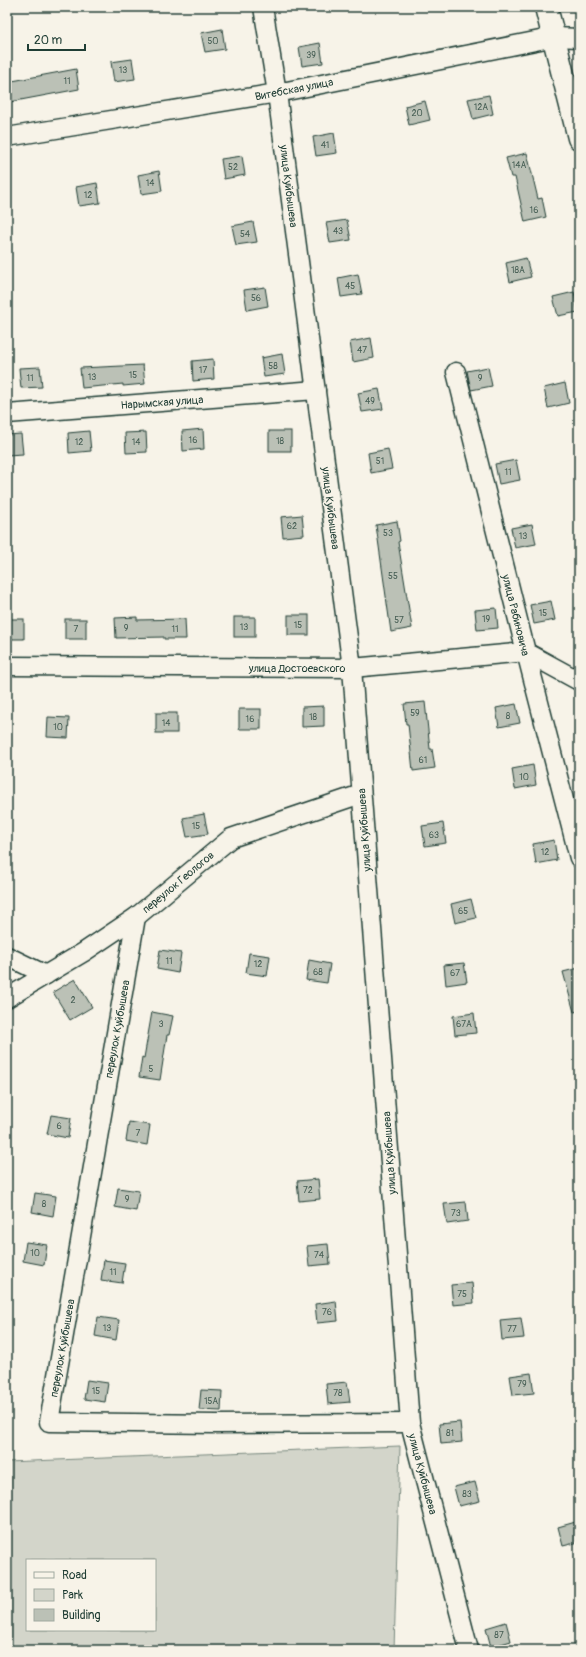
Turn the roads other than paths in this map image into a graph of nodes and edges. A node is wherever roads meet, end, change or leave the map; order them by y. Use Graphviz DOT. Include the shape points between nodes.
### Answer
graph roads {
  1 [pos="263,7"];
  2 [pos="546,7"];
  3 [pos="555,37"];
  4 [pos="579,38"];
  5 [pos="277,93"];
  6 [pos="7,137"];
  7 [pos="579,138"];
  8 [pos="456,372"];
  9 [pos="316,390"];
  10 [pos="7,414"];
  11 [pos="526,652"];
  12 [pos="7,666"];
  13 [pos="352,668"];
  14 [pos="579,681"];
  15 [pos="361,794"];
  16 [pos="579,858"];
  17 [pos="136,917"];
  18 [pos="7,956"];
  19 [pos="46,975"];
  20 [pos="7,998"];
  21 [pos="410,1423"];
  22 [pos="469,1650"];
  1 -- 5 [label="street, улица Куйбышева"];
  2 -- 3 [label="street"];
  3 -- 4 [label="street, Витебская улица"];
  3 -- 5 [label="street, Витебская улица"];
  3 -- 7 [label="street"];
  5 -- 6 [label="street, Витебская улица"];
  5 -- 9 [label="street, улица Куйбышева"];
  8 -- 11 [label="street, улица Рабиновича"];
  9 -- 10 [label="street, Нарымская улица"];
  9 -- 13 [label="street, улица Куйбышева"];
  11 -- 13 [label="street, улица Достоевского"];
  11 -- 14 [label="street"];
  11 -- 16 [label="street, улица Рабиновича"];
  12 -- 13 [label="street, улица Достоевского"];
  13 -- 15 [label="street, улица Куйбышева"];
  15 -- 17 [label="street, переулок Геологов" via="231,838"];
  15 -- 21 [label="street, улица Куйбышева"];
  17 -- 19 [label="street, переулок Геологов"];
  17 -- 21 [label="street, переулок Куйбышева" via="49,1422"];
  18 -- 19 [label="street"];
  19 -- 20 [label="street, переулок Геологов"];
  21 -- 22 [label="street, улица Куйбышева"];
}
